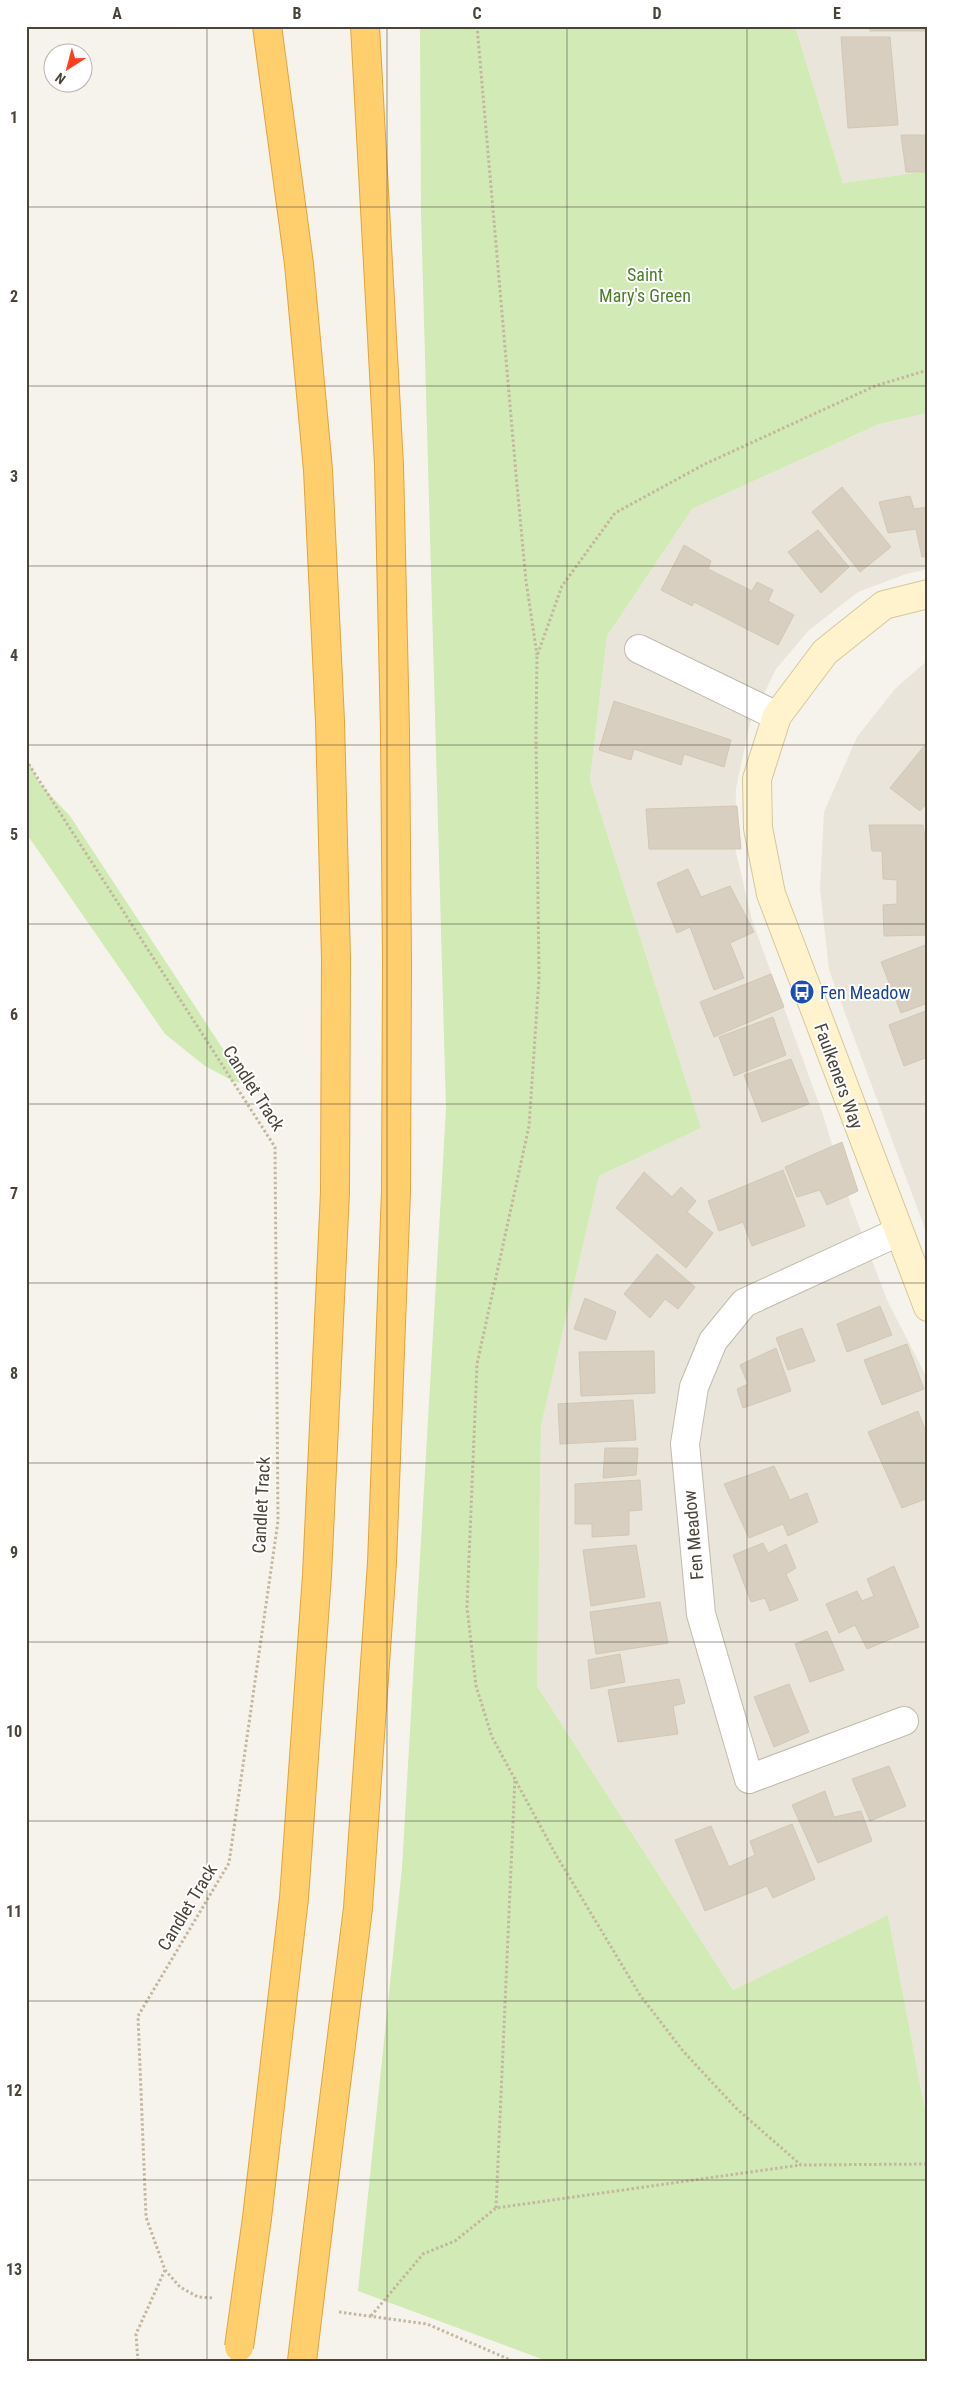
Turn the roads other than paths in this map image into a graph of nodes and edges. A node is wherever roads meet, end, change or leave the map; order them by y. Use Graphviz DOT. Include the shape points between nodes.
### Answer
graph roads {
  1 [pos="267,26"];
  2 [pos="365,26"];
  3 [pos="928,594"];
  4 [pos="639,649"];
  5 [pos="777,716"];
  6 [pos="898,1232"];
  7 [pos="928,1307"];
  8 [pos="904,1721"];
  9 [pos="238,2354"];
  10 [pos="302,2361"];
  1 -- 9 [label="highway, bridge" via="299,264 318,470 330,721 336,959 335,1173 317,1575 295,1889"];
  2 -- 10 [label="highway, bridge" via="389,465 397,895 396,1191 382,1563 359,1888"];
  3 -- 5 [label="street, Faulkeners Way" via="884,605 824,652"];
  4 -- 5 [label="street"];
  5 -- 6 [label="street, Faulkeners Way" via="757,779 758,828 771,894"];
  6 -- 7 [label="street, Faulkeners Way"];
  6 -- 8 [label="street, Fen Meadow" via="744,1303 713,1341 694,1387 685,1444 701,1614 749,1779"];
}
